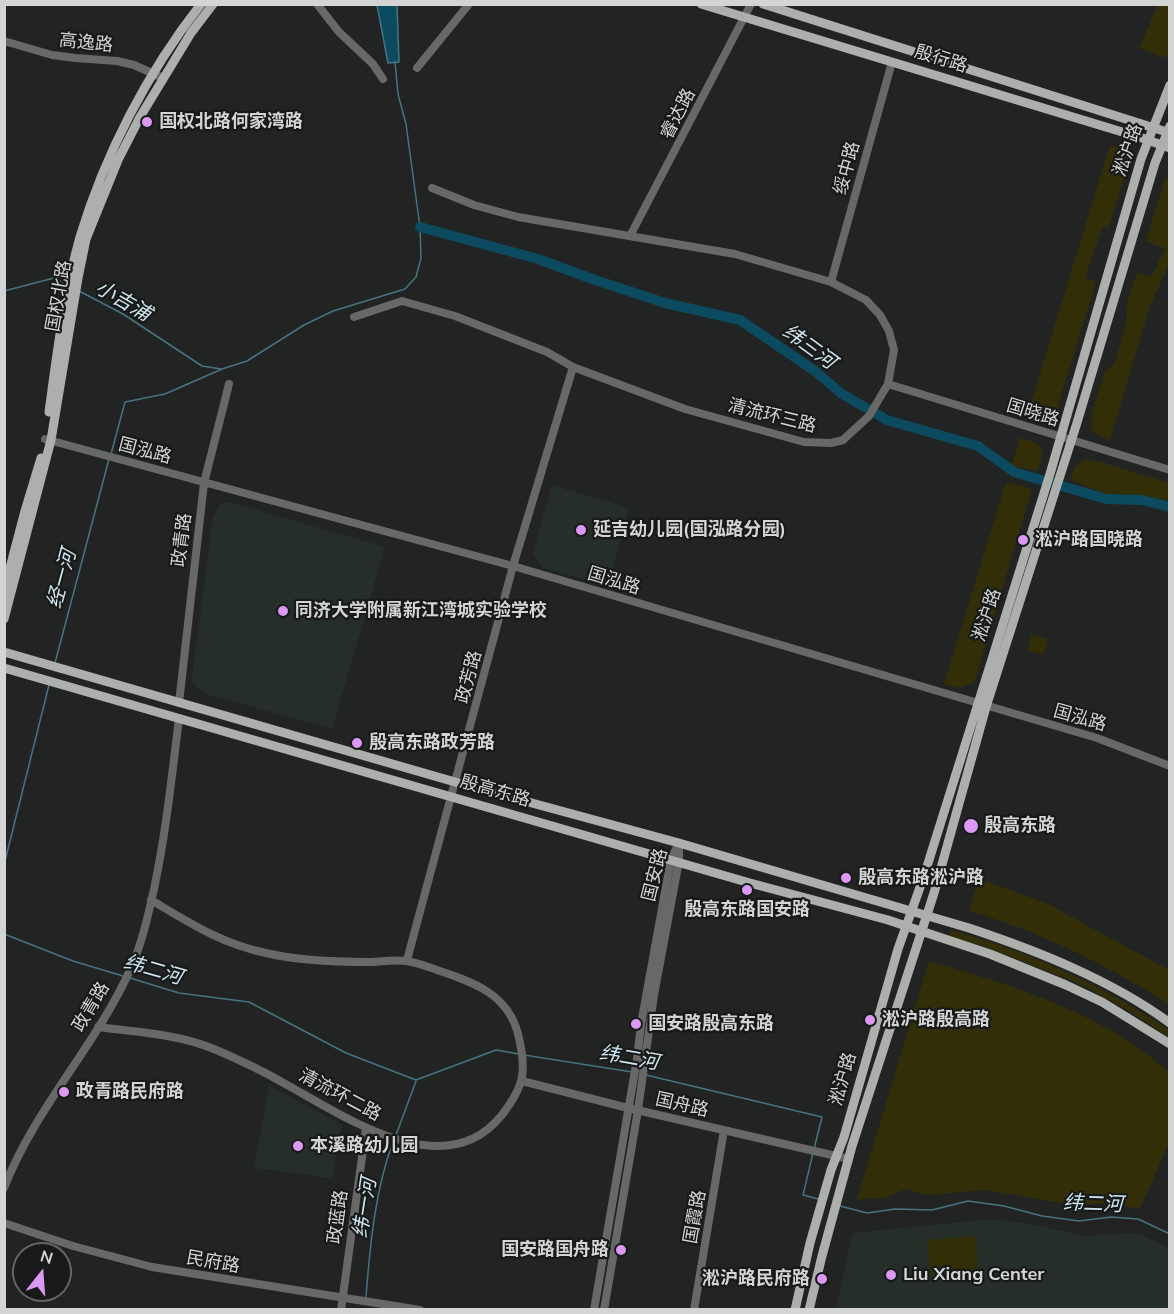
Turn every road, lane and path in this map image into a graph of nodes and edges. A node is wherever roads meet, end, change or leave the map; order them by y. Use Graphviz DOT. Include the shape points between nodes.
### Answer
graph roads {
  1 [pos="201,4"];
  2 [pos="213,4"];
  3 [pos="317,4"];
  4 [pos="469,4"];
  5 [pos="701,4"];
  6 [pos="751,4"];
  7 [pos="763,4"];
  8 [pos="743,18"];
  9 [pos="4,41"];
  10 [pos="892,62"];
  11 [pos="417,68"];
  12 [pos="153,73"];
  13 [pos="163,78"];
  14 [pos="383,79"];
  15 [pos="1170,85"];
  16 [pos="1153,128"];
  17 [pos="1169,130"];
  18 [pos="1148,140"];
  19 [pos="1166,147"];
  20 [pos="432,188"];
  21 [pos="630,236"];
  22 [pos="74,276"];
  23 [pos="831,282"];
  24 [pos="354,317"];
  25 [pos="573,367"];
  26 [pos="229,384"];
  27 [pos="888,384"];
  28 [pos="1060,437"];
  29 [pos="48,439"];
  30 [pos="1071,441"];
  31 [pos="1170,470"];
  32 [pos="1054,475"];
  33 [pos="204,483"];
  34 [pos="513,566"];
  35 [pos="4,591"];
  36 [pos="4,619"];
  37 [pos="4,652"];
  38 [pos="4,668"];
  39 [pos="179,703"];
  40 [pos="976,704"];
  41 [pos="986,707"];
  42 [pos="179,718"];
  43 [pos="1170,766"];
  44 [pos="454,782"];
  45 [pos="450,796"];
  46 [pos="679,843"];
  47 [pos="675,860"];
  48 [pos="151,900"];
  49 [pos="912,911"];
  50 [pos="927,916"];
  51 [pos="907,927"];
  52 [pos="921,931"];
  53 [pos="407,960"];
  54 [pos="1170,1023"];
  55 [pos="98,1027"];
  56 [pos="1170,1044"];
  57 [pos="522,1081"];
  58 [pos="637,1088"];
  59 [pos="628,1108"];
  60 [pos="638,1110"];
  61 [pos="366,1128"];
  62 [pos="724,1130"];
  63 [pos="836,1156"];
  64 [pos="849,1159"];
  65 [pos="4,1188"];
  66 [pos="4,1223"];
  67 [pos="342,1298"];
  68 [pos="341,1310"];
  69 [pos="420,1310"];
  70 [pos="594,1310"];
  71 [pos="604,1310"];
  72 [pos="694,1310"];
  73 [pos="795,1310"];
  74 [pos="809,1310"];
  1 -- 12 [label="main road, 国权北路"];
  2 -- 13 [label="main road, 国权北路"];
  3 -- 14 [label="street"];
  4 -- 11 [label="street"];
  5 -- 8 [label="main road, 殷行路"];
  6 -- 8 [label="street, 睿达路"];
  7 -- 16 [label="main road, 殷行路"];
  8 -- 10 [label="main road, 殷行路"];
  8 -- 21 [label="street, 睿达路"];
  9 -- 12 [label="street, 高逸路" via="52,55 134,64"];
  10 -- 18 [label="main road, 殷行路"];
  10 -- 23 [label="street, 绥中路"];
  12 -- 13 [label="street, 高逸路"];
  12 -- 22 [label="main road, 国权北路" via="88,212"];
  13 -- 22 [label="main road, 国权北路" via="118,160"];
  15 -- 16 [label="main road, 淞沪路"];
  16 -- 17 [label="main road, 殷行路"];
  16 -- 18 [label="main road, 淞沪路"];
  17 -- 19 [label="main road, 淞沪路"];
  18 -- 19 [label="main road, 殷行路"];
  18 -- 28 [label="main road, 淞沪路"];
  19 -- 30 [label="main road, 淞沪路"];
  20 -- 21 [label="street, 清流环三路" via="518,217"];
  21 -- 23 [label="street, 清流环三路" via="735,254"];
  22 -- 29 [label="main road, 国权北路"];
  23 -- 27 [label="street, 清流环三路" via="867,300 890,331 894,350"];
  24 -- 25 [label="street, 清流环三路" via="402,301 455,316 547,352"];
  25 -- 27 [label="street, 清流环三路" via="685,409 816,444 843,440 857,429"];
  25 -- 34 [label="street, 政芳路"];
  26 -- 33 [label="street, 政青路"];
  27 -- 28 [label="street, 国晓路"];
  28 -- 30 [label="street, 国晓路"];
  28 -- 32 [label="main road, 淞沪路"];
  29 -- 33 [label="street, 国泓路"];
  29 -- 35 [label="main road, 国权北路"];
  29 -- 36 [label="main road, 国权北路"];
  30 -- 31 [label="street, 国晓路"];
  30 -- 32 [label="main road, 淞沪路"];
  32 -- 40 [label="main road, 淞沪路" via="1044,492"];
  32 -- 41 [label="main road, 淞沪路" via="1054,495"];
  33 -- 34 [label="street, 国泓路"];
  33 -- 39 [label="street, 政青路"];
  34 -- 40 [label="street, 国泓路"];
  34 -- 44 [label="street, 政芳路"];
  37 -- 39 [label="main road, 殷高东路"];
  38 -- 42 [label="main road, 殷高东路"];
  39 -- 44 [label="main road, 殷高东路"];
  40 -- 41 [label="street, 国泓路"];
  40 -- 49 [label="main road, 淞沪路"];
  41 -- 43 [label="street, 国泓路" via="1097,738"];
  41 -- 50 [label="main road, 淞沪路"];
  42 -- 45 [label="main road, 殷高东路"];
  42 -- 48 [label="street, 政青路"];
  44 -- 45 [label="street, 政芳路"];
  44 -- 46 [label="main road, 殷高东路"];
  45 -- 47 [label="main road, 殷高东路"];
  45 -- 53 [label="street, 政芳路"];
  46 -- 47 [label="street, 国安路"];
  46 -- 49 [label="main road, 殷高东路"];
  47 -- 51 [label="main road, 殷高东路"];
  47 -- 58 [label="street, 国安路"];
  48 -- 53 [label="street, 清流环二路" via="208,934 265,953 367,962"];
  48 -- 55 [label="street, 政青路" via="130,969"];
  49 -- 50 [label="main road, 殷高东路"];
  49 -- 51 [label="main road, 淞沪路"];
  50 -- 52 [label="main road, 淞沪路"];
  50 -- 54 [label="main road, 殷高东路" via="1008,941 1071,967"];
  51 -- 52 [label="main road, 殷高东路"];
  51 -- 63 [label="main road, 淞沪路"];
  52 -- 56 [label="main road, 殷高东路" via="1066,985"];
  52 -- 64 [label="main road, 淞沪路"];
  53 -- 57 [label="street, 清流环二路" via="464,979 500,1001 515,1020 525,1059"];
  55 -- 61 [label="street, 清流环二路" via="211,1047"];
  55 -- 65 [label="street, 政青路" via="25,1141"];
  57 -- 59 [label="street, 国舟路"];
  57 -- 61 [label="street, 清流环二路" via="513,1101 496,1122 468,1142 434,1147"];
  58 -- 59 [label="street, 国安路"];
  58 -- 60 [label="street, 国安路"];
  59 -- 60 [label="street, 国舟路"];
  59 -- 70 [label="street, 国安路"];
  60 -- 62 [label="street, 国舟路"];
  60 -- 71 [label="street, 国安路"];
  61 -- 67 [label="street, 政蓝路"];
  62 -- 63 [label="street, 国舟路"];
  62 -- 72 [label="street, 国霞路"];
  63 -- 64 [label="street"];
  63 -- 73 [label="main road, 淞沪路"];
  64 -- 74 [label="main road, 淞沪路"];
  66 -- 67 [label="street, 民府路" via="152,1267"];
  67 -- 68 [label="street, 政蓝路"];
  67 -- 69 [label="street, 民府路"];
}
